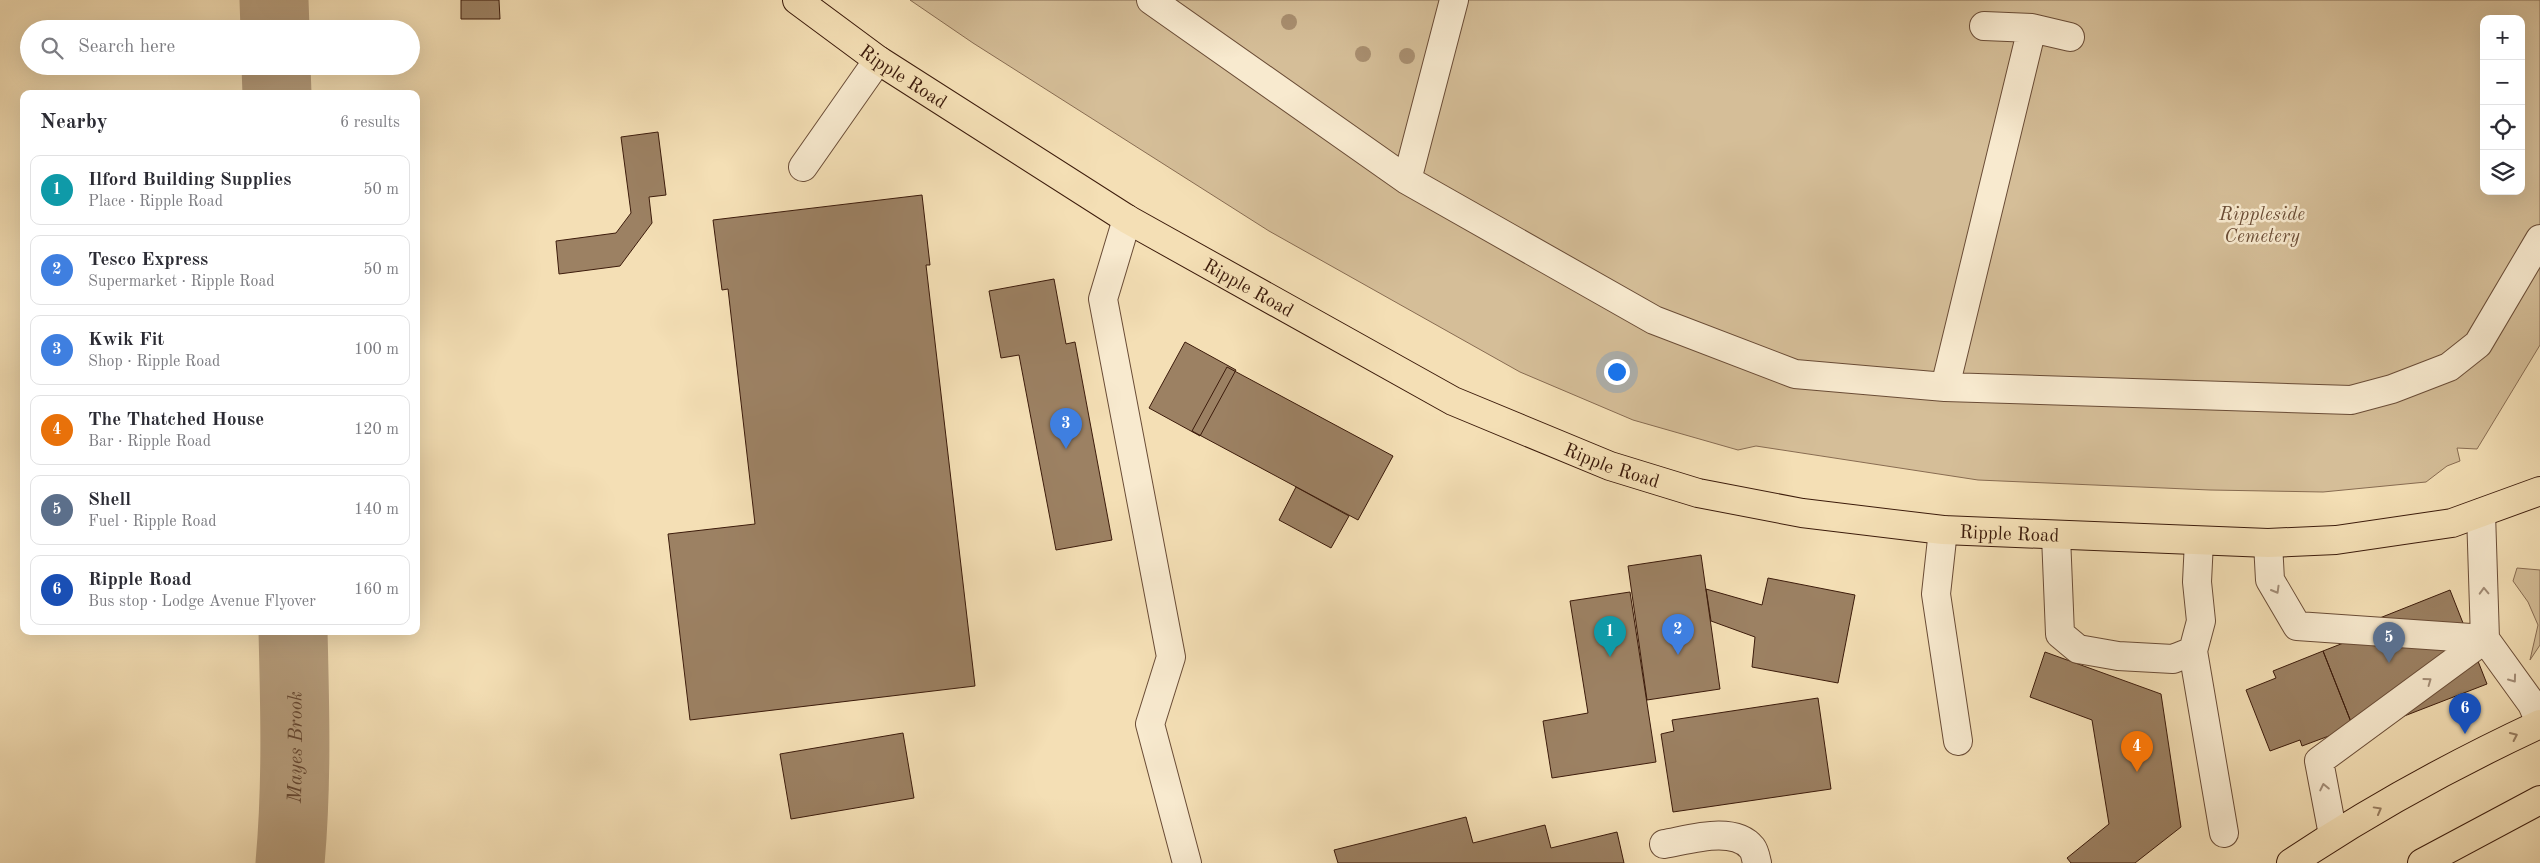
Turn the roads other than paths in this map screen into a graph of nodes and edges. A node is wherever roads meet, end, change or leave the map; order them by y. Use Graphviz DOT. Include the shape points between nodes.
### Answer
graph roads {
  1 [pos="797,0"];
  2 [pos="1151,0"];
  3 [pos="1454,0"];
  4 [pos="1984,26"];
  5 [pos="2032,28"];
  6 [pos="2070,37"];
  7 [pos="878,60"];
  8 [pos="803,167"];
  9 [pos="1407,180"];
  10 [pos="1127,219"];
  11 [pos="2540,239"];
  12 [pos="1945,387"];
  13 [pos="2540,491"];
  14 [pos="2482,513"];
  15 [pos="1943,530"];
  16 [pos="2056,536"];
  17 [pos="2199,540"];
  18 [pos="2268,543"];
  19 [pos="2485,639"];
  20 [pos="2193,651"];
  21 [pos="2540,723"];
  22 [pos="1958,742"];
  23 [pos="2540,800"];
  24 [pos="2224,833"];
  25 [pos="2333,835"];
  26 [pos="1664,844"];
  27 [pos="1187,863"];
  28 [pos="1757,863"];
  29 [pos="2291,863"];
  30 [pos="2422,863"];
  1 -- 7 [label="main road, Ripple Road"];
  2 -- 9 [label="street"];
  3 -- 9 [label="street"];
  4 -- 5 [label="street"];
  5 -- 6 [label="street"];
  5 -- 12 [label="street"];
  7 -- 8 [label="street"];
  7 -- 10 [label="main road, Ripple Road"];
  9 -- 12 [label="street" via="1654,320 1742,354 1795,374"];
  10 -- 15 [label="main road, Ripple Road" via="1453,401 1610,466 1698,493 1802,514"];
  10 -- 27 [label="street" via="1103,299 1171,657 1150,724"];
  11 -- 12 [label="street" via="2478,344 2448,367 2392,389 2351,400"];
  13 -- 14 [label="main road, Ripple Road"];
  14 -- 18 [label="main road, Ripple Road" via="2452,523 2336,540"];
  19 -- 14 [label="street, one-way"];
  15 -- 16 [label="main road, Ripple Road"];
  15 -- 22 [label="street" via="1936,594"];
  16 -- 17 [label="main road, Ripple Road"];
  16 -- 20 [label="street" via="2060,634 2078,649 2118,656 2173,659"];
  17 -- 18 [label="main road, Ripple Road"];
  17 -- 20 [label="street" via="2197,582 2201,621"];
  18 -- 19 [label="street, one-way" via="2270,580 2297,626"];
  19 -- 21 [label="street, one-way" via="2532,704"];
  25 -- 19 [label="street, one-way" via="2319,761"];
  20 -- 24 [label="street"];
  25 -- 21 [label="main road, one-way" via="2488,748"];
  23 -- 30 [label="main road"];
  25 -- 29 [label="main road"];
  26 -- 28 [label="street" via="1715,835 1741,839 1753,849"];
}
